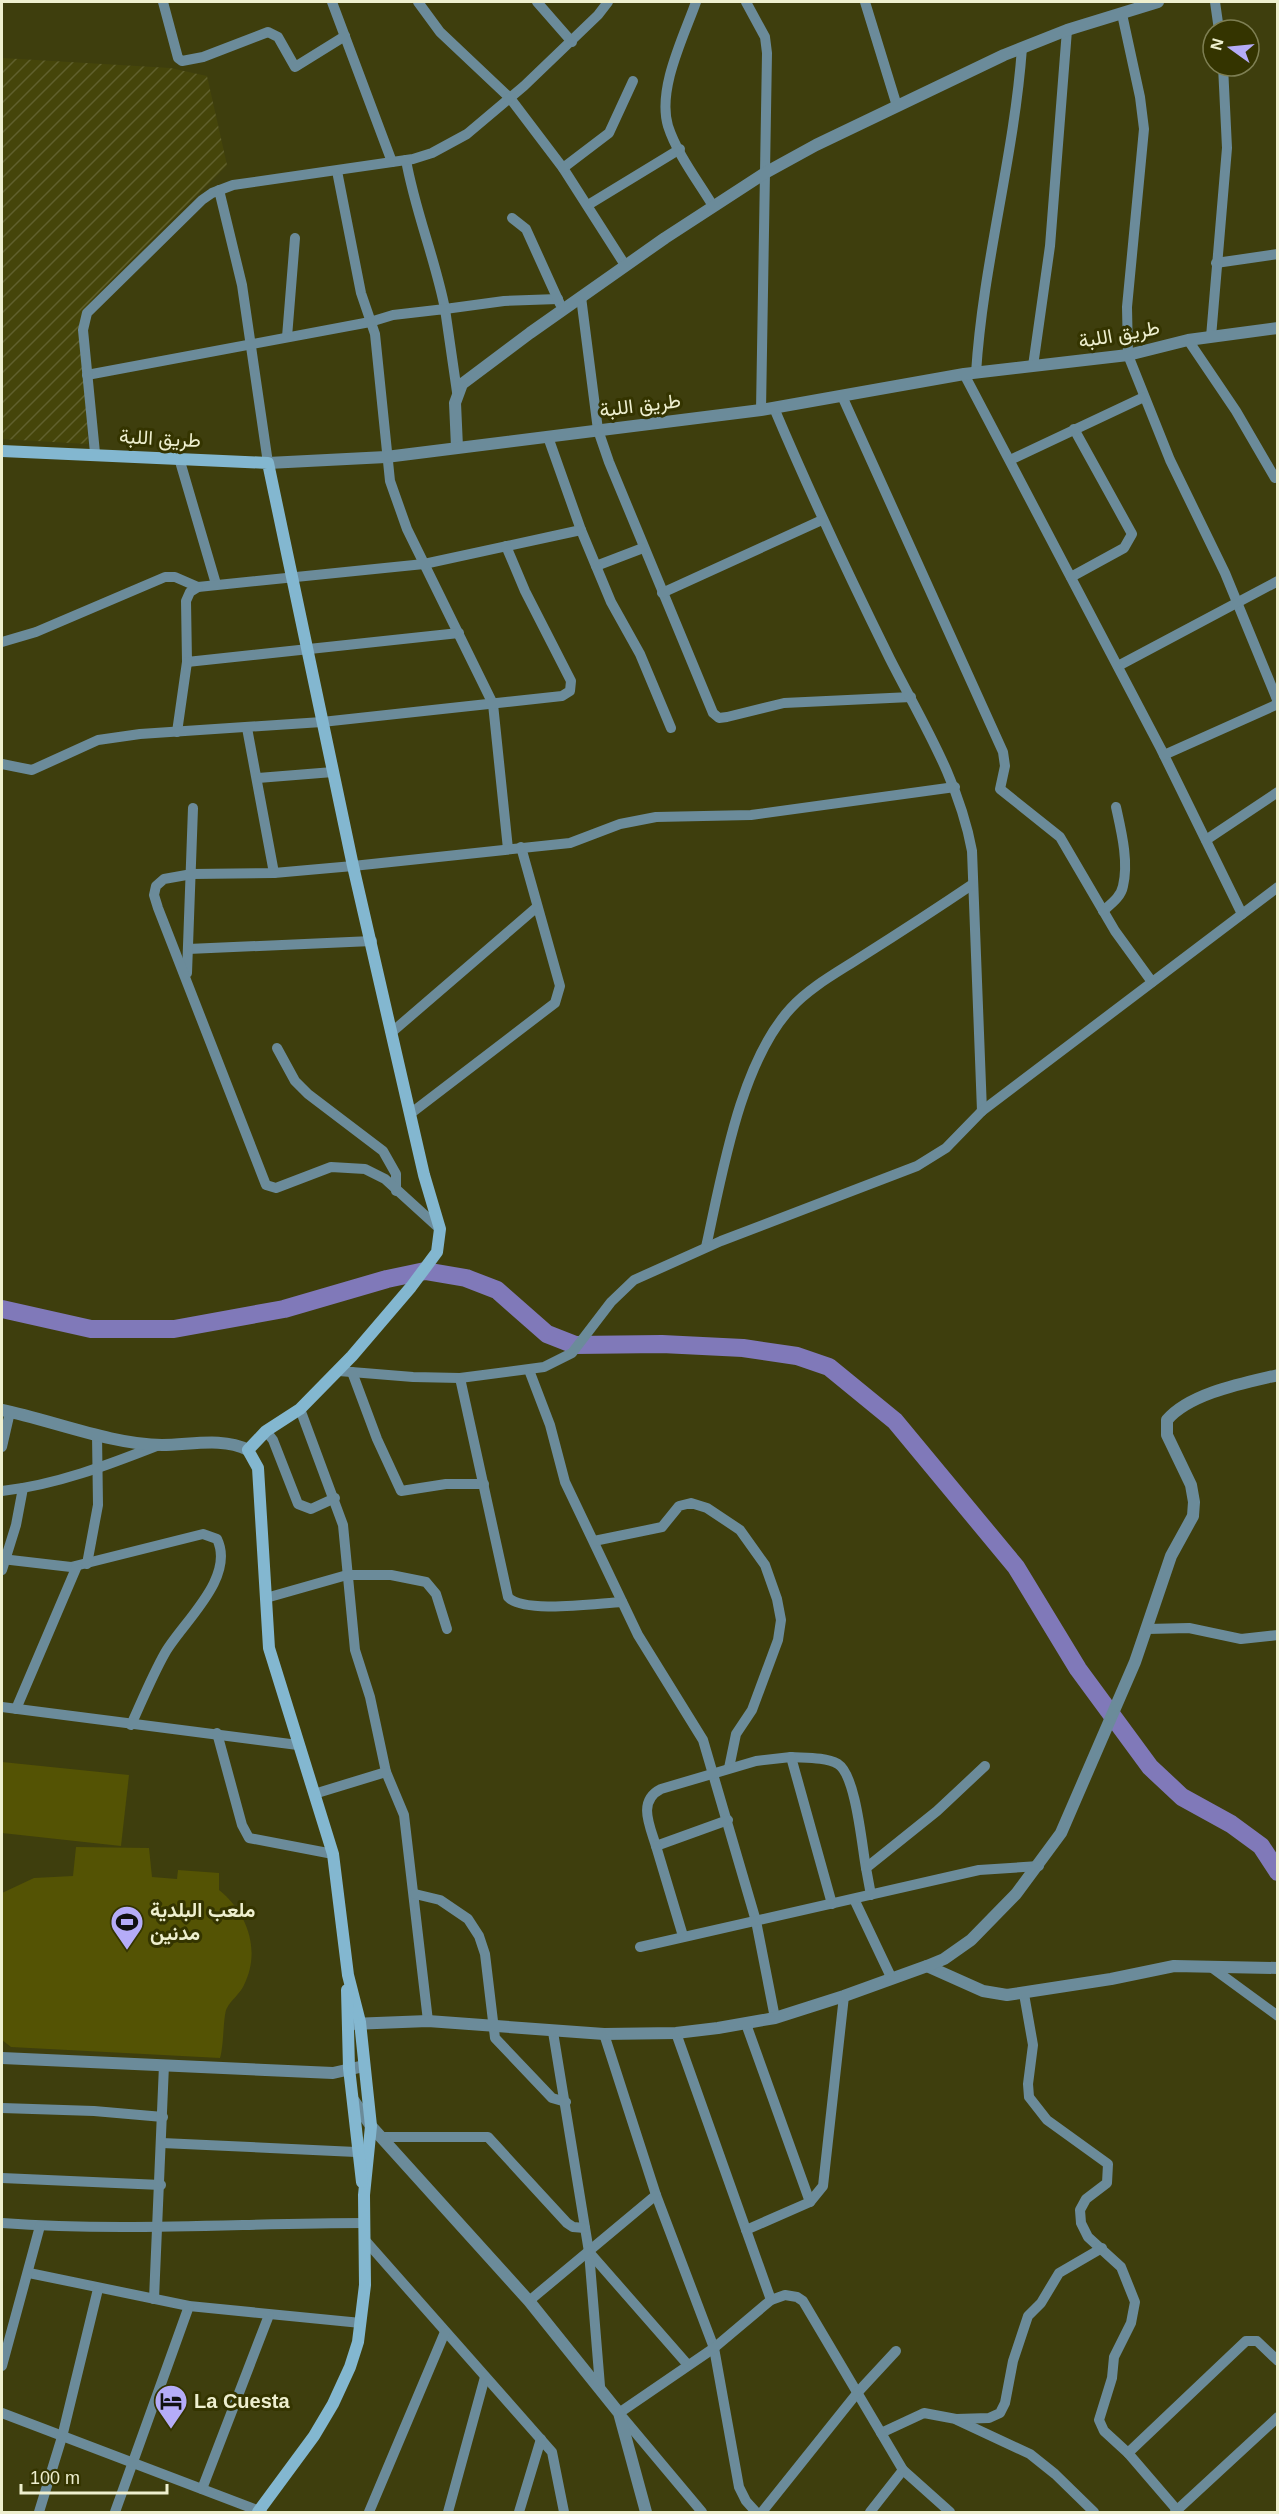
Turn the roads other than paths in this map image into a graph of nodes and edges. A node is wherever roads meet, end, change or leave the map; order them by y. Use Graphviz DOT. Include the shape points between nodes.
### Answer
graph roads {
  1 [pos="162,2"];
  2 [pos="332,2"];
  3 [pos="418,2"];
  4 [pos="537,2"];
  5 [pos="608,2"];
  6 [pos="696,2"];
  7 [pos="746,2"];
  8 [pos="864,2"];
  9 [pos="1158,2"];
  10 [pos="1215,2"];
  11 [pos="1122,14"];
  12 [pos="1217,18"];
  13 [pos="1067,30"];
  14 [pos="345,36"];
  15 [pos="572,42"];
  16 [pos="1022,48"];
  17 [pos="1224,78"];
  18 [pos="633,81"];
  19 [pos="510,98"];
  20 [pos="897,106"];
  21 [pos="680,149"];
  22 [pos="406,160"];
  23 [pos="392,162"];
  24 [pos="563,168"];
  25 [pos="337,171"];
  26 [pos="765,173"];
  27 [pos="219,190"];
  28 [pos="588,205"];
  29 [pos="713,206"];
  30 [pos="512,218"];
  31 [pos="295,238"];
  32 [pos="1278,254"];
  33 [pos="1216,263"];
  34 [pos="625,265"];
  35 [pos="581,297"];
  36 [pos="560,304"];
  37 [pos="445,309"];
  38 [pos="370,322"];
  39 [pos="1278,328"];
  40 [pos="287,337"];
  41 [pos="1211,337"];
  42 [pos="1188,340"];
  43 [pos="250,344"];
  44 [pos="1128,355"];
  45 [pos="1033,366"];
  46 [pos="970,374"];
  47 [pos="87,375"];
  48 [pos="457,392"];
  49 [pos="842,396"];
  50 [pos="1144,397"];
  51 [pos="767,409"];
  52 [pos="1074,429"];
  53 [pos="598,430"];
  54 [pos="548,437"];
  55 [pos="456,447"];
  56 [pos="2,451"];
  57 [pos="94,453"];
  58 [pos="386,456"];
  59 [pos="179,458"];
  60 [pos="1010,460"];
  61 [pos="268,464"];
  62 [pos="1275,478"];
  63 [pos="822,520"];
  64 [pos="581,530"];
  65 [pos="506,546"];
  66 [pos="642,548"];
  67 [pos="424,564"];
  68 [pos="596,566"];
  69 [pos="1071,577"];
  70 [pos="292,578"];
  71 [pos="1278,581"];
  72 [pos="216,584"];
  73 [pos="198,587"];
  74 [pos="662,593"];
  75 [pos="1238,602"];
  76 [pos="459,633"];
  77 [pos="2,642"];
  78 [pos="307,651"];
  79 [pos="187,662"];
  80 [pos="1118,666"];
  81 [pos="911,697"];
  82 [pos="1278,703"];
  83 [pos="493,704"];
  84 [pos="322,722"];
  85 [pos="247,728"];
  86 [pos="671,728"];
  87 [pos="177,732"];
  88 [pos="1164,755"];
  89 [pos="2,764"];
  90 [pos="333,772"];
  91 [pos="258,778"];
  92 [pos="955,788"];
  93 [pos="1278,792"];
  94 [pos="1116,807"];
  95 [pos="193,808"];
  96 [pos="1206,840"];
  97 [pos="522,847"];
  98 [pos="508,849"];
  99 [pos="353,866"];
  100 [pos="274,873"];
  101 [pos="192,874"];
  102 [pos="973,884"];
  103 [pos="1278,887"];
  104 [pos="537,908"];
  105 [pos="1103,911"];
  106 [pos="1242,914"];
  107 [pos="372,941"];
  108 [pos="188,949"];
  109 [pos="186,976"];
  110 [pos="1152,982"];
  111 [pos="392,1032"];
  112 [pos="277,1048"];
  113 [pos="982,1111"];
  114 [pos="410,1114"];
  115 [pos="396,1191"];
  116 [pos="440,1229"];
  117 [pos="706,1247"];
  118 [pos="529,1370"];
  119 [pos="345,1371"];
  120 [pos="1278,1375"];
  121 [pos="460,1378"];
  122 [pos="300,1409"];
  123 [pos="6,1411"];
  124 [pos="266,1431"];
  125 [pos="98,1435"];
  126 [pos="159,1445"];
  127 [pos="2,1447"];
  128 [pos="248,1450"];
  129 [pos="99,1468"];
  130 [pos="484,1484"];
  131 [pos="23,1488"];
  132 [pos="2,1491"];
  133 [pos="335,1498"];
  134 [pos="594,1541"];
  135 [pos="3,1562"];
  136 [pos="82,1565"];
  137 [pos="347,1575"];
  138 [pos="266,1598"];
  139 [pos="622,1602"];
  140 [pos="447,1629"];
  141 [pos="1147,1629"];
  142 [pos="1278,1635"];
  143 [pos="2,1707"];
  144 [pos="16,1709"];
  145 [pos="131,1725"];
  146 [pos="217,1733"];
  147 [pos="298,1745"];
  148 [pos="791,1757"];
  149 [pos="985,1766"];
  150 [pos="729,1768"];
  151 [pos="386,1772"];
  152 [pos="713,1772"];
  153 [pos="314,1794"];
  154 [pos="728,1820"];
  155 [pos="656,1846"];
  156 [pos="333,1854"];
  157 [pos="1039,1866"];
  158 [pos="866,1868"];
  159 [pos="415,1894"];
  160 [pos="871,1895"];
  161 [pos="854,1899"];
  162 [pos="832,1904"];
  163 [pos="756,1922"];
  164 [pos="683,1936"];
  165 [pos="640,1947"];
  166 [pos="927,1966"];
  167 [pos="1211,1967"];
  168 [pos="1278,1968"];
  169 [pos="348,1976"];
  170 [pos="891,1977"];
  171 [pos="1024,1994"];
  172 [pos="844,1996"];
  173 [pos="1278,2016"];
  174 [pos="775,2018"];
  175 [pos="428,2021"];
  176 [pos="360,2022"];
  177 [pos="746,2024"];
  178 [pos="346,2025"];
  179 [pos="492,2027"];
  180 [pos="553,2032"];
  181 [pos="676,2033"];
  182 [pos="604,2034"];
  183 [pos="2,2058"];
  184 [pos="164,2065"];
  185 [pos="364,2066"];
  186 [pos="349,2068"];
  187 [pos="333,2073"];
  188 [pos="366,2081"];
  189 [pos="351,2083"];
  190 [pos="354,2101"];
  191 [pos="566,2102"];
  192 [pos="2,2108"];
  193 [pos="163,2117"];
  194 [pos="371,2126"];
  195 [pos="380,2137"];
  196 [pos="162,2144"];
  197 [pos="356,2152"];
  198 [pos="2,2178"];
  199 [pos="161,2186"];
  200 [pos="364,2195"];
  201 [pos="656,2195"];
  202 [pos="810,2202"];
  203 [pos="2,2223"];
  204 [pos="364,2223"];
  205 [pos="40,2226"];
  206 [pos="158,2228"];
  207 [pos="585,2228"];
  208 [pos="746,2230"];
  209 [pos="364,2239"];
  210 [pos="1102,2248"];
  211 [pos="589,2252"];
  212 [pos="28,2273"];
  213 [pos="98,2289"];
  214 [pos="154,2299"];
  215 [pos="771,2300"];
  216 [pos="529,2301"];
  217 [pos="189,2306"];
  218 [pos="268,2315"];
  219 [pos="361,2323"];
  220 [pos="446,2332"];
  221 [pos="714,2348"];
  222 [pos="896,2351"];
  223 [pos="1278,2361"];
  224 [pos="687,2365"];
  225 [pos="2,2366"];
  226 [pos="485,2377"];
  227 [pos="600,2386"];
  228 [pos="858,2392"];
  229 [pos="2,2413"];
  230 [pos="619,2413"];
  231 [pos="1278,2417"];
  232 [pos="956,2419"];
  233 [pos="881,2433"];
  234 [pos="62,2437"];
  235 [pos="541,2439"];
  236 [pos="1128,2453"];
  237 [pos="133,2463"];
  238 [pos="903,2470"];
  239 [pos="202,2489"];
  240 [pos="1176,2511"];
  241 [pos="39,2512"];
  242 [pos="115,2512"];
  243 [pos="259,2512"];
  244 [pos="369,2512"];
  245 [pos="448,2512"];
  246 [pos="519,2512"];
  247 [pos="564,2512"];
  248 [pos="646,2512"];
  249 [pos="702,2512"];
  250 [pos="756,2512"];
  251 [pos="762,2512"];
  252 [pos="870,2512"];
  253 [pos="950,2512"];
  254 [pos="1094,2512"];
  1 -- 14 [label="street" via="182,61 268,32 278,37 295,67"];
  2 -- 14 [label="street"];
  3 -- 19 [label="street" via="440,33"];
  4 -- 15 [label="street"];
  5 -- 15 [label="street"];
  6 -- 21 [label="street" via="665,96 668,125"];
  7 -- 26 [label="street" via="765,37 767,53"];
  8 -- 20 [label="street"];
  9 -- 11 [label="street"];
  10 -- 12 [label="street"];
  11 -- 13 [label="street"];
  11 -- 44 [label="street" via="1143,129 1128,307"];
  13 -- 16 [label="street"];
  13 -- 45 [label="street" via="1050,246"];
  14 -- 23 [label="street"];
  15 -- 19 [label="street"];
  16 -- 20 [label="street"];
  16 -- 46 [label="street" via="1010,147"];
  17 -- 33 [label="street" via="1227,148"];
  18 -- 24 [label="street" via="609,133"];
  19 -- 22 [label="street" via="450,145"];
  19 -- 24 [label="street"];
  20 -- 26 [label="street"];
  21 -- 28 [label="street"];
  21 -- 29 [label="street"];
  22 -- 23 [label="street"];
  22 -- 37 [label="street"];
  23 -- 25 [label="street"];
  24 -- 28 [label="street"];
  25 -- 27 [label="street"];
  25 -- 38 [label="street" via="354,263"];
  26 -- 29 [label="street"];
  26 -- 51 [label="street"];
  27 -- 43 [label="street" via="242,285"];
  27 -- 47 [label="street" via="202,200 87,314 83,330"];
  28 -- 34 [label="street"];
  29 -- 34 [label="street"];
  30 -- 36 [label="street" via="526,229"];
  31 -- 40 [label="street"];
  32 -- 33 [label="street"];
  33 -- 41 [label="street"];
  34 -- 35 [label="street"];
  35 -- 36 [label="street"];
  35 -- 53 [label="street"];
  36 -- 37 [label="street" via="504,301"];
  36 -- 48 [label="street"];
  37 -- 38 [label="street"];
  37 -- 48 [label="street"];
  38 -- 40 [label="street"];
  38 -- 58 [label="street" via="375,334"];
  39 -- 41 [label="street, طريق اللبة"];
  40 -- 43 [label="street"];
  41 -- 42 [label="street, طريق اللبة"];
  42 -- 44 [label="street, طريق اللبة"];
  42 -- 62 [label="street"];
  43 -- 47 [label="street"];
  43 -- 61 [label="street"];
  44 -- 45 [label="street, طريق اللبة"];
  44 -- 50 [label="street"];
  45 -- 46 [label="street, طريق اللبة"];
  46 -- 49 [label="street, طريق اللبة"];
  46 -- 60 [label="street"];
  47 -- 57 [label="street"];
  48 -- 55 [label="street"];
  49 -- 51 [label="street, طريق اللبة"];
  49 -- 105 [label="street" via="1003,752 1005,766 1000,789 1060,837"];
  50 -- 52 [label="street"];
  50 -- 75 [label="street"];
  51 -- 53 [label="street, طريق اللبة"];
  51 -- 63 [label="street"];
  52 -- 60 [label="street"];
  52 -- 69 [label="street" via="1132,534 1124,548"];
  53 -- 54 [label="street, طريق اللبة"];
  53 -- 66 [label="street"];
  54 -- 55 [label="street, طريق اللبة"];
  54 -- 64 [label="street"];
  55 -- 58 [label="street, طريق اللبة"];
  56 -- 57 [label="main road, طريق اللبة"];
  57 -- 59 [label="main road, طريق اللبة"];
  58 -- 61 [label="street, طريق اللبة"];
  58 -- 67 [label="street" via="397,504"];
  59 -- 61 [label="main road, طريق اللبة"];
  59 -- 72 [label="street"];
  60 -- 69 [label="street"];
  61 -- 70 [label="main road"];
  63 -- 74 [label="street"];
  63 -- 81 [label="street"];
  64 -- 65 [label="street"];
  64 -- 68 [label="street"];
  65 -- 67 [label="street"];
  65 -- 83 [label="street" via="571,681 570,691 562,696"];
  66 -- 68 [label="street"];
  66 -- 74 [label="street"];
  67 -- 70 [label="street"];
  67 -- 76 [label="street"];
  68 -- 86 [label="street"];
  69 -- 80 [label="street"];
  70 -- 72 [label="street"];
  70 -- 78 [label="main road"];
  71 -- 75 [label="street"];
  72 -- 73 [label="street"];
  73 -- 77 [label="street" via="165,577 36,632"];
  73 -- 79 [label="street" via="186,601"];
  74 -- 81 [label="street" via="713,713 719,718 784,703"];
  75 -- 80 [label="street"];
  75 -- 82 [label="street"];
  76 -- 78 [label="street"];
  76 -- 83 [label="street"];
  78 -- 79 [label="street"];
  78 -- 84 [label="main road"];
  79 -- 87 [label="street"];
  80 -- 88 [label="street"];
  81 -- 92 [label="street"];
  82 -- 88 [label="street"];
  83 -- 84 [label="street"];
  83 -- 98 [label="street"];
  84 -- 85 [label="street"];
  84 -- 90 [label="main road"];
  85 -- 87 [label="street"];
  85 -- 91 [label="street"];
  87 -- 89 [label="street" via="98,740 32,770"];
  88 -- 96 [label="street"];
  90 -- 91 [label="street"];
  90 -- 99 [label="main road"];
  91 -- 100 [label="street"];
  92 -- 97 [label="street" via="751,815 656,817 620,824 570,843"];
  92 -- 102 [label="street" via="972,851"];
  93 -- 96 [label="street"];
  94 -- 105 [label="street" via="1122,835 1123,886 1116,901"];
  95 -- 101 [label="street"];
  96 -- 106 [label="street"];
  97 -- 98 [label="street"];
  97 -- 104 [label="street"];
  98 -- 99 [label="street"];
  99 -- 100 [label="street"];
  99 -- 107 [label="main road"];
  100 -- 101 [label="street"];
  101 -- 108 [label="street"];
  101 -- 109 [label="street" via="164,879 156,886 154,895"];
  102 -- 113 [label="street"];
  102 -- 117 [label="street" via="820,983 791,1007 765,1047 745,1093"];
  103 -- 106 [label="street"];
  104 -- 111 [label="street"];
  104 -- 114 [label="street" via="560,986 555,1003"];
  105 -- 110 [label="street"];
  106 -- 110 [label="street"];
  107 -- 108 [label="street"];
  107 -- 111 [label="main road"];
  108 -- 109 [label="street"];
  109 -- 115 [label="street" via="266,1185 276,1188 331,1167 347,1166 386,1179"];
  110 -- 113 [label="street"];
  111 -- 114 [label="main road"];
  112 -- 115 [label="street" via="295,1081 308,1094 383,1151 396,1174"];
  113 -- 117 [label="street" via="946,1148 917,1166"];
  114 -- 116 [label="main road"];
  115 -- 116 [label="street"];
  116 -- 119 [label="main road" via="437,1252"];
  117 -- 118 [label="street" via="633,1280 572,1353 559,1362"];
  118 -- 121 [label="street"];
  118 -- 134 [label="street" via="550,1425 565,1482"];
  119 -- 121 [label="street"];
  119 -- 122 [label="main road"];
  119 -- 130 [label="street" via="401,1491 446,1484"];
  120 -- 141 [label="street" via="1209,1394 1167,1420 1167,1436 1191,1485 1194,1502"];
  121 -- 130 [label="street"];
  122 -- 124 [label="main road"];
  122 -- 133 [label="street"];
  123 -- 125 [label="street"];
  123 -- 127 [label="street"];
  124 -- 128 [label="main road"];
  124 -- 133 [label="street" via="298,1504 311,1509"];
  125 -- 126 [label="street"];
  125 -- 129 [label="street"];
  126 -- 128 [label="street" via="225,1443"];
  126 -- 129 [label="street"];
  128 -- 138 [label="main road" via="258,1468"];
  129 -- 131 [label="street"];
  129 -- 136 [label="street" via="98,1505"];
  130 -- 139 [label="street" via="502,1577 513,1603 534,1607"];
  131 -- 132 [label="street"];
  131 -- 135 [label="street"];
  133 -- 137 [label="street" via="343,1525"];
  134 -- 139 [label="street"];
  134 -- 150 [label="street" via="662,1527 679,1506 691,1503 732,1523 765,1565 777,1599 780,1632 752,1710 736,1734"];
  135 -- 136 [label="street"];
  136 -- 144 [label="street"];
  136 -- 145 [label="street" via="203,1534 212,1535 219,1544 212,1591 168,1647"];
  137 -- 138 [label="street"];
  137 -- 140 [label="street" via="391,1575 426,1582 435,1594"];
  137 -- 151 [label="street" via="355,1650"];
  138 -- 147 [label="main road" via="269,1648"];
  139 -- 152 [label="street" via="653,1662 698,1730"];
  141 -- 142 [label="street" via="1189,1628 1241,1639"];
  141 -- 157 [label="street" via="1061,1833"];
  143 -- 144 [label="street"];
  144 -- 145 [label="street"];
  145 -- 146 [label="street"];
  146 -- 147 [label="street"];
  146 -- 156 [label="street" via="242,1826 249,1838"];
  147 -- 153 [label="main road"];
  148 -- 150 [label="street"];
  148 -- 158 [label="street" via="836,1763 845,1772"];
  148 -- 162 [label="street"];
  149 -- 158 [label="street"];
  150 -- 152 [label="street"];
  151 -- 153 [label="street"];
  151 -- 159 [label="street" via="404,1815"];
  152 -- 154 [label="street"];
  152 -- 155 [label="street" via="661,1789 651,1797 646,1813"];
  153 -- 156 [label="main road"];
  154 -- 155 [label="street"];
  154 -- 163 [label="street"];
  155 -- 164 [label="street"];
  156 -- 169 [label="main road"];
  157 -- 160 [label="street" via="979,1870"];
  157 -- 166 [label="street" via="970,1941"];
  158 -- 160 [label="street"];
  159 -- 175 [label="street"];
  159 -- 179 [label="street" via="455,1908 480,1935"];
  160 -- 161 [label="street"];
  161 -- 162 [label="street"];
  161 -- 170 [label="street"];
  162 -- 163 [label="street"];
  163 -- 164 [label="street"];
  163 -- 174 [label="street"];
  164 -- 165 [label="street"];
  166 -- 170 [label="street"];
  166 -- 171 [label="street" via="983,1991"];
  167 -- 168 [label="street"];
  167 -- 171 [label="street" via="1174,1966"];
  167 -- 173 [label="street"];
  169 -- 176 [label="main road"];
  169 -- 178 [label="main road"];
  170 -- 172 [label="street"];
  171 -- 210 [label="street" via="1033,2045 1029,2097 1047,2120 1108,2164 1107,2183 1086,2199 1080,2215 1084,2232"];
  172 -- 174 [label="street"];
  172 -- 202 [label="street" via="824,2177"];
  174 -- 177 [label="street"];
  175 -- 176 [label="street"];
  175 -- 179 [label="street"];
  176 -- 178 [label="street"];
  176 -- 185 [label="main road"];
  177 -- 181 [label="street"];
  177 -- 202 [label="street"];
  178 -- 186 [label="main road"];
  179 -- 180 [label="street"];
  179 -- 191 [label="street" via="501,2045 538,2085 552,2098"];
  180 -- 182 [label="street"];
  180 -- 191 [label="street"];
  181 -- 182 [label="street"];
  181 -- 208 [label="street"];
  182 -- 201 [label="street"];
  183 -- 184 [label="street"];
  184 -- 187 [label="street"];
  184 -- 193 [label="street"];
  185 -- 186 [label="street"];
  185 -- 188 [label="main road"];
  186 -- 187 [label="street"];
  186 -- 189 [label="main road"];
  187 -- 189 [label="street"];
  188 -- 189 [label="street"];
  188 -- 194 [label="main road"];
  189 -- 190 [label="main road"];
  190 -- 194 [label="street"];
  190 -- 197 [label="main road"];
  191 -- 207 [label="street"];
  192 -- 193 [label="street"];
  193 -- 196 [label="street"];
  194 -- 195 [label="street"];
  194 -- 200 [label="main road"];
  195 -- 207 [label="street" via="488,2136 567,2223"];
  195 -- 216 [label="street"];
  196 -- 197 [label="street"];
  196 -- 199 [label="street"];
  197 -- 200 [label="main road"];
  198 -- 199 [label="street"];
  199 -- 206 [label="street"];
  200 -- 204 [label="main road"];
  201 -- 211 [label="street"];
  201 -- 221 [label="street"];
  202 -- 208 [label="street"];
  203 -- 205 [label="street"];
  204 -- 206 [label="street"];
  204 -- 209 [label="main road"];
  205 -- 206 [label="street"];
  205 -- 212 [label="street"];
  206 -- 214 [label="street"];
  207 -- 211 [label="street"];
  208 -- 215 [label="street"];
  209 -- 219 [label="main road"];
  209 -- 220 [label="street"];
  210 -- 232 [label="street" via="1059,2272 1041,2303 1028,2316 1000,2412 989,2418"];
  210 -- 236 [label="street" via="1121,2267 1136,2301 1131,2323 1114,2357 1099,2420 1104,2431"];
  211 -- 216 [label="street"];
  211 -- 224 [label="street"];
  211 -- 227 [label="street"];
  212 -- 213 [label="street"];
  212 -- 225 [label="street"];
  213 -- 214 [label="street"];
  213 -- 234 [label="street"];
  214 -- 217 [label="street"];
  215 -- 221 [label="street"];
  215 -- 228 [label="street" via="784,2295 803,2301"];
  216 -- 227 [label="street"];
  217 -- 218 [label="street"];
  217 -- 237 [label="street"];
  218 -- 219 [label="street"];
  218 -- 239 [label="street"];
  219 -- 243 [label="main road" via="350,2367 333,2404"];
  220 -- 226 [label="street"];
  220 -- 244 [label="street"];
  221 -- 224 [label="street"];
  221 -- 250 [label="street" via="739,2487"];
  222 -- 228 [label="street"];
  223 -- 236 [label="street" via="1257,2341 1246,2341"];
  224 -- 230 [label="street"];
  226 -- 235 [label="street"];
  226 -- 245 [label="street"];
  227 -- 230 [label="street"];
  228 -- 233 [label="street"];
  228 -- 251 [label="street"];
  229 -- 234 [label="street"];
  230 -- 248 [label="street"];
  230 -- 249 [label="street"];
  231 -- 240 [label="street"];
  232 -- 233 [label="street" via="924,2413"];
  232 -- 254 [label="street" via="1030,2454"];
  233 -- 238 [label="street"];
  234 -- 237 [label="street"];
  234 -- 241 [label="street"];
  235 -- 246 [label="street"];
  235 -- 247 [label="street" via="552,2452"];
  236 -- 240 [label="street"];
  237 -- 239 [label="street"];
  237 -- 242 [label="street"];
  238 -- 252 [label="street"];
  238 -- 253 [label="street"];
  239 -- 243 [label="street"];
}
